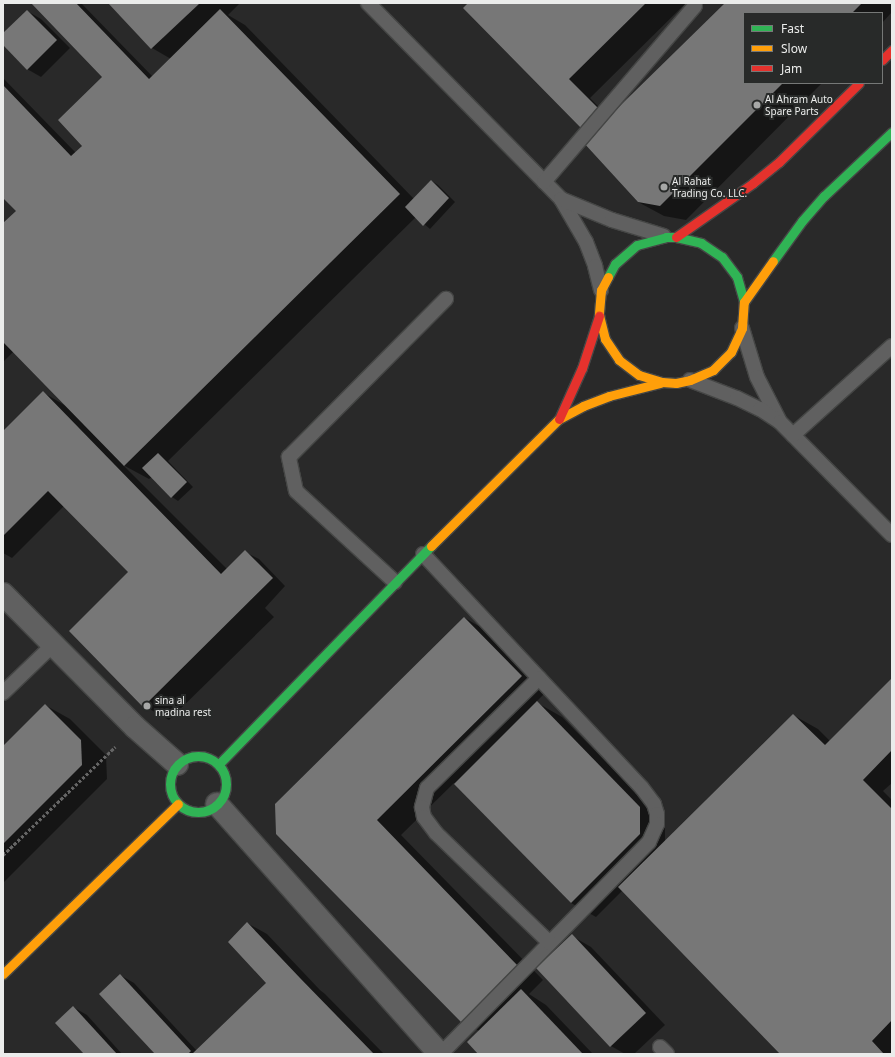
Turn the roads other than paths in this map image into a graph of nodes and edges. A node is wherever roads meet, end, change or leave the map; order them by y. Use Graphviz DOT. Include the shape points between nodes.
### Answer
graph roads {
  1 [pos="368,3"];
  2 [pos="695,6"];
  3 [pos="892,50"];
  4 [pos="883,59"];
  5 [pos="858,84"];
  6 [pos="892,132"];
  7 [pos="544,182"];
  8 [pos="561,199"];
  9 [pos="671,237"];
  10 [pos="601,290"];
  11 [pos="446,299"];
  12 [pos="744,302"];
  13 [pos="599,315"];
  14 [pos="742,328"];
  15 [pos="892,346"];
  16 [pos="690,380"];
  17 [pos="662,382"];
  18 [pos="559,419"];
  19 [pos="780,422"];
  20 [pos="793,435"];
  21 [pos="892,535"];
  22 [pos="423,554"];
  23 [pos="395,582"];
  24 [pos="3,594"];
  25 [pos="54,644"];
  26 [pos="539,678"];
  27 [pos="3,693"];
  28 [pos="177,764"];
  29 [pos="219,764"];
  30 [pos="178,804"];
  31 [pos="217,804"];
  32 [pos="550,943"];
  33 [pos="3,974"];
  34 [pos="440,1054"];
  1 -- 7 [label="lane"];
  2 -- 7 [label="lane"];
  3 -- 4 [label="street"];
  5 -- 9 [label="street" via="779,162 753,184"];
  6 -- 12 [label="street" via="824,196 802,221"];
  7 -- 8 [label="lane"];
  8 -- 9 [label="lane" via="612,220"];
  8 -- 10 [label="lane" via="586,242"];
  9 -- 10 [label="street" via="637,245 615,264"];
  9 -- 12 [label="street" via="701,243 722,257 737,277"];
  10 -- 13 [label="street"];
  11 -- 23 [label="lane" via="289,457 296,491"];
  12 -- 14 [label="street"];
  13 -- 17 [label="street" via="605,339 619,360 639,375"];
  13 -- 18 [label="street" via="582,368"];
  14 -- 16 [label="street" via="731,352 713,370"];
  14 -- 19 [label="lane" via="757,377"];
  15 -- 20 [label="lane"];
  16 -- 17 [label="street"];
  16 -- 19 [label="lane" via="737,398"];
  17 -- 18 [label="street" via="609,396"];
  18 -- 22 [label="street"];
  19 -- 20 [label="lane"];
  20 -- 21 [label="lane"];
  22 -- 23 [label="street"];
  22 -- 26 [label="lane"];
  23 -- 29 [label="street"];
  24 -- 25 [label="street"];
  25 -- 27 [label="lane"];
  25 -- 28 [label="street" via="135,727"];
  26 -- 32 [label="lane" via="642,788 654,804 657,814 657,824 649,842"];
  26 -- 32 [label="lane" via="427,788 422,807 424,817 436,833"];
  28 -- 29 [label="street" via="190,756 198,755 206,756"];
  28 -- 30 [label="street" via="172,771 170,789"];
  29 -- 31 [label="street" via="226,780 226,789"];
  30 -- 31 [label="street" via="185,809 202,812"];
  30 -- 33 [label="street"];
  31 -- 34 [label="street"];
  32 -- 34 [label="lane"];
}
